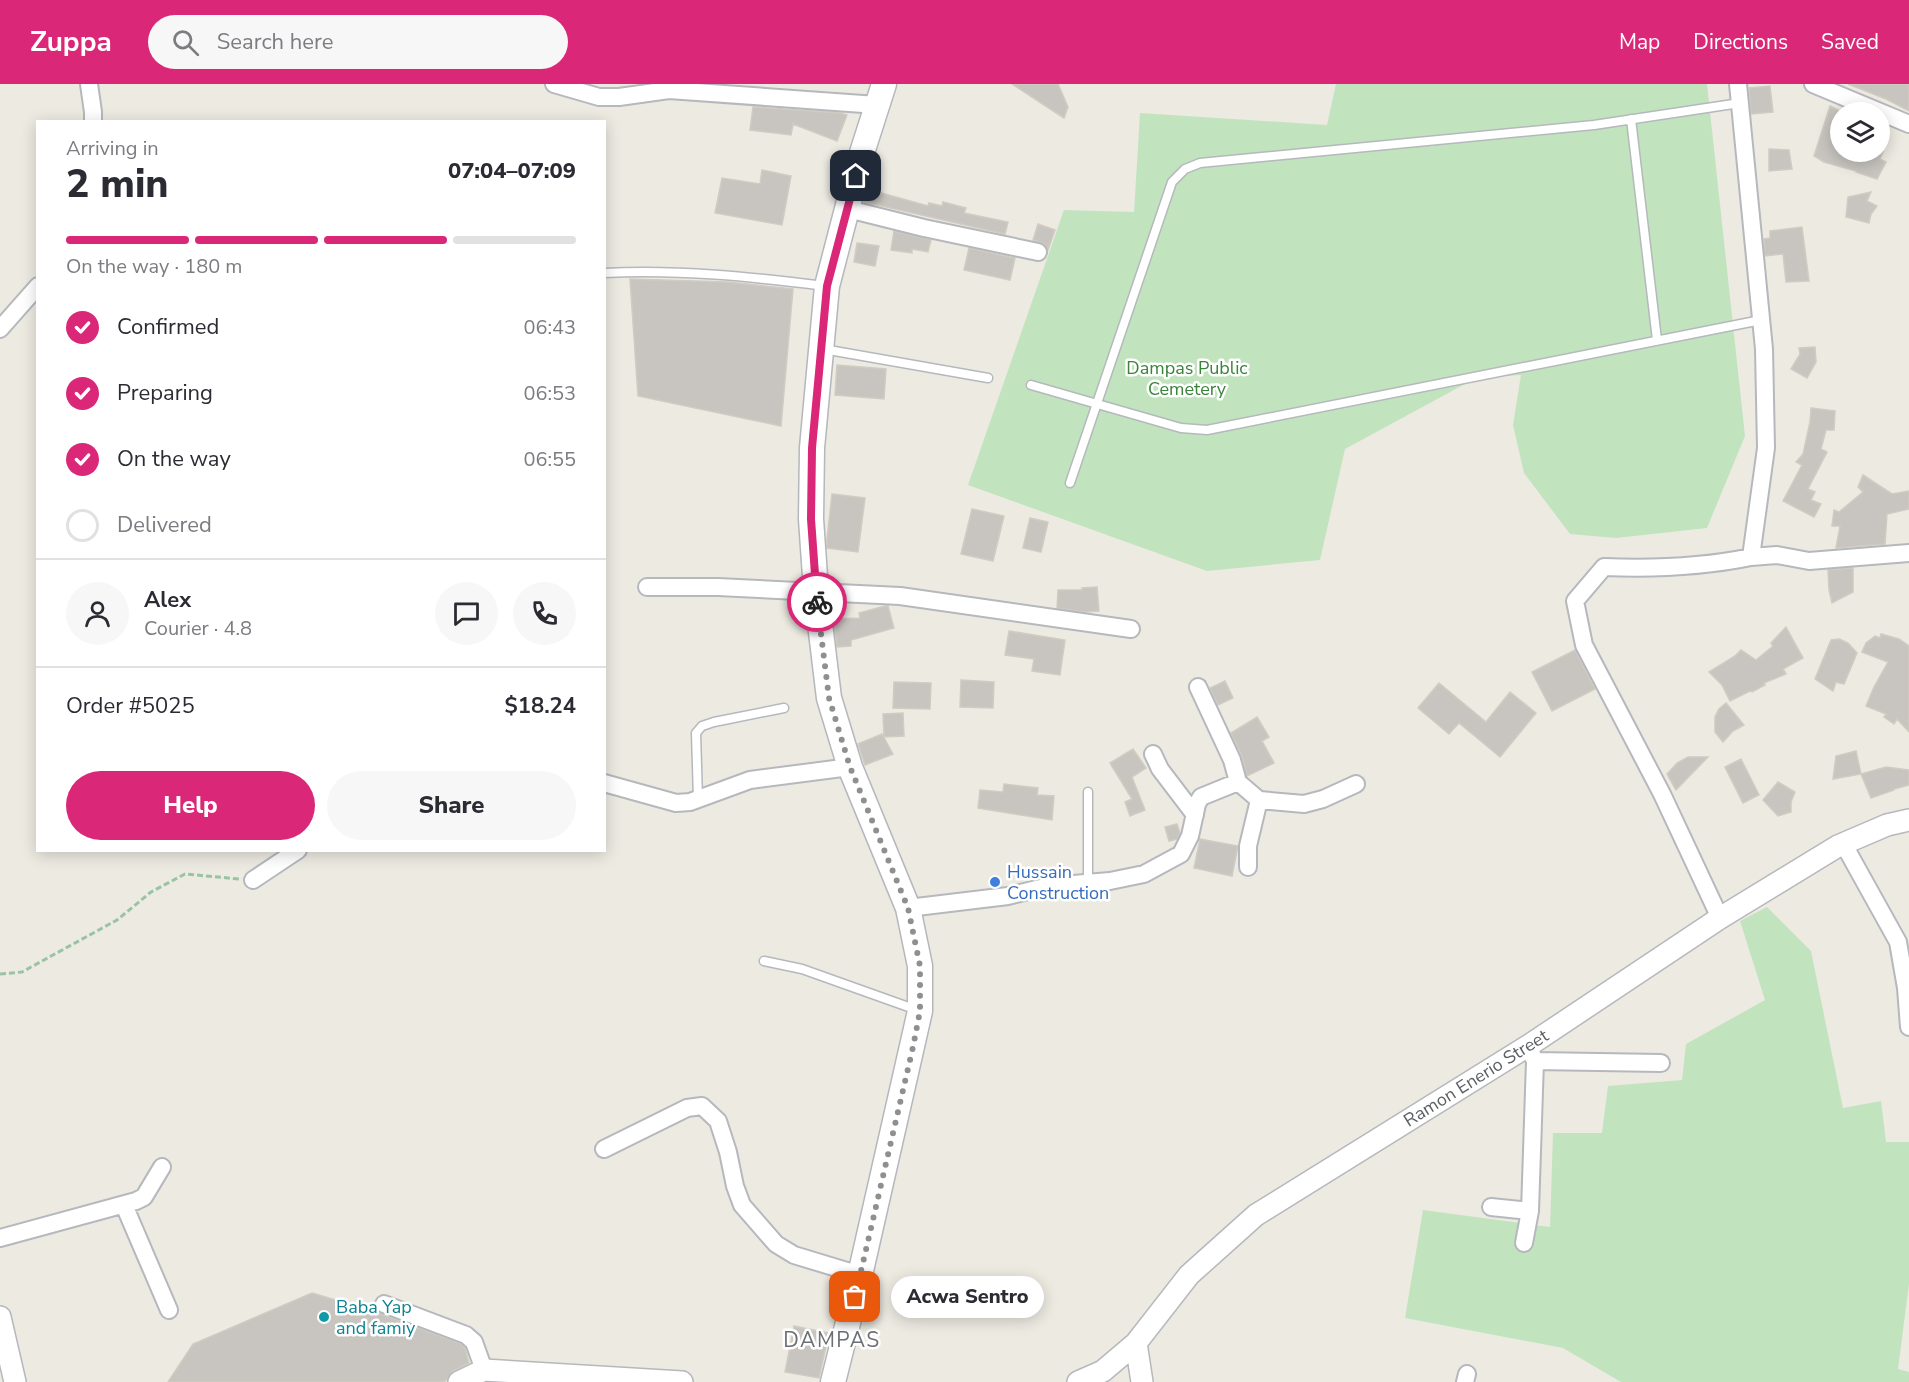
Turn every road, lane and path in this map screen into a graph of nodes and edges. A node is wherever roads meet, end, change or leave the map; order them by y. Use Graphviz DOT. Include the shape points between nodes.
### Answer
graph roads {
  1 [pos="89,84"];
  2 [pos="554,84"];
  3 [pos="1738,84"];
  4 [pos="1813,84"];
  5 [pos="697,88"];
  6 [pos="881,94"];
  7 [pos="1740,102"];
  8 [pos="1631,119"];
  9 [pos="93,120"];
  10 [pos="1909,124"];
  11 [pos="848,209"];
  12 [pos="1038,252"];
  13 [pos="606,273"];
  14 [pos="827,286"];
  15 [pos="36,288"];
  16 [pos="1761,320"];
  17 [pos="0,329"];
  18 [pos="1657,340"];
  19 [pos="821,349"];
  20 [pos="988,378"];
  21 [pos="1031,385"];
  22 [pos="1097,404"];
  23 [pos="1070,483"];
  24 [pos="1909,553"];
  25 [pos="1751,557"];
  26 [pos="647,587"];
  27 [pos="816,591"];
  28 [pos="1131,629"];
  29 [pos="1198,687"];
  30 [pos="784,708"];
  31 [pos="1153,754"];
  32 [pos="850,767"];
  33 [pos="1238,782"];
  34 [pos="606,784"];
  35 [pos="1356,784"];
  36 [pos="1088,792"];
  37 [pos="698,799"];
  38 [pos="1259,800"];
  39 [pos="1195,815"];
  40 [pos="1909,820"];
  41 [pos="1843,843"];
  42 [pos="295,852"];
  43 [pos="1248,867"];
  44 [pos="253,880"];
  45 [pos="1088,881"];
  46 [pos="908,908"];
  47 [pos="1720,918"];
  48 [pos="764,961"];
  49 [pos="0,974"];
  50 [pos="920,1011"];
  51 [pos="1909,1027"];
  52 [pos="1532,1054"];
  53 [pos="1661,1063"];
  54 [pos="604,1149"];
  55 [pos="162,1167"];
  56 [pos="124,1205"];
  57 [pos="1491,1207"];
  58 [pos="1530,1210"];
  59 [pos="0,1238"];
  60 [pos="1524,1243"];
  61 [pos="860,1275"];
  62 [pos="384,1304"];
  63 [pos="169,1310"];
  64 [pos="0,1317"];
  65 [pos="1136,1343"];
  66 [pos="484,1370"];
  67 [pos="15,1382"];
  68 [pos="459,1382"];
  69 [pos="682,1382"];
  70 [pos="833,1382"];
  71 [pos="1078,1382"];
  72 [pos="1142,1382"];
  1 -- 9 [label="street"];
  2 -- 5 [label="street" via="599,97 619,98"];
  3 -- 7 [label="street"];
  4 -- 10 [label="street"];
  5 -- 6 [label="street"];
  6 -- 11 [label="main road"];
  7 -- 8 [label="lane"];
  7 -- 16 [label="street"];
  8 -- 18 [label="lane"];
  8 -- 22 [label="lane" via="1200,163 1185,169 1172,182"];
  11 -- 12 [label="street"];
  11 -- 14 [label="main road"];
  13 -- 14 [label="lane" via="738,276"];
  14 -- 19 [label="main road"];
  15 -- 17 [label="street"];
  16 -- 18 [label="lane"];
  16 -- 25 [label="street" via="1766,448"];
  18 -- 22 [label="lane" via="1207,430 1181,428"];
  19 -- 20 [label="lane"];
  19 -- 27 [label="main road" via="812,448"];
  21 -- 22 [label="lane"];
  22 -- 23 [label="lane"];
  24 -- 25 [label="street" via="1809,561 1777,555"];
  25 -- 47 [label="street" via="1652,569 1604,567 1575,601 1584,645 1662,794"];
  26 -- 27 [label="street"];
  27 -- 28 [label="street" via="900,596"];
  27 -- 32 [label="main road" via="829,698"];
  29 -- 33 [label="street" via="1232,760"];
  30 -- 37 [label="lane" via="702,726 696,733"];
  31 -- 39 [label="street"];
  32 -- 37 [label="street" via="750,780"];
  32 -- 46 [label="main road"];
  33 -- 38 [label="street"];
  33 -- 39 [label="street" via="1201,797"];
  34 -- 37 [label="street" via="676,803"];
  35 -- 38 [label="street" via="1304,804"];
  36 -- 45 [label="lane"];
  38 -- 43 [label="street" via="1248,846"];
  39 -- 45 [label="street" via="1181,854 1144,874"];
  40 -- 41 [label="street, Ramon Enerio Street"];
  41 -- 47 [label="street, Ramon Enerio Street"];
  41 -- 51 [label="street" via="1898,942"];
  42 -- 44 [label="street"];
  44 -- 49 [label="path" via="185,874 151,892 117,920 21,972"];
  45 -- 46 [label="street"];
  46 -- 50 [label="main road" via="920,966"];
  47 -- 52 [label="street, Ramon Enerio Street"];
  48 -- 50 [label="lane" via="802,969"];
  50 -- 61 [label="main road"];
  52 -- 53 [label="street"];
  52 -- 58 [label="street"];
  52 -- 65 [label="street, Ramon Enerio Street" via="1335,1165 1256,1215 1189,1275"];
  54 -- 61 [label="street" via="687,1108 702,1106 718,1120 742,1205 776,1244 794,1255"];
  55 -- 56 [label="street" via="144,1197"];
  56 -- 59 [label="street"];
  56 -- 63 [label="street"];
  57 -- 58 [label="street"];
  58 -- 60 [label="street"];
  61 -- 70 [label="main road"];
  62 -- 66 [label="street" via="466,1335 474,1342"];
  64 -- 67 [label="street"];
  65 -- 71 [label="street, Ramon Enerio Street" via="1103,1371"];
  65 -- 72 [label="street"];
  66 -- 68 [label="street"];
  66 -- 69 [label="street"];
}
